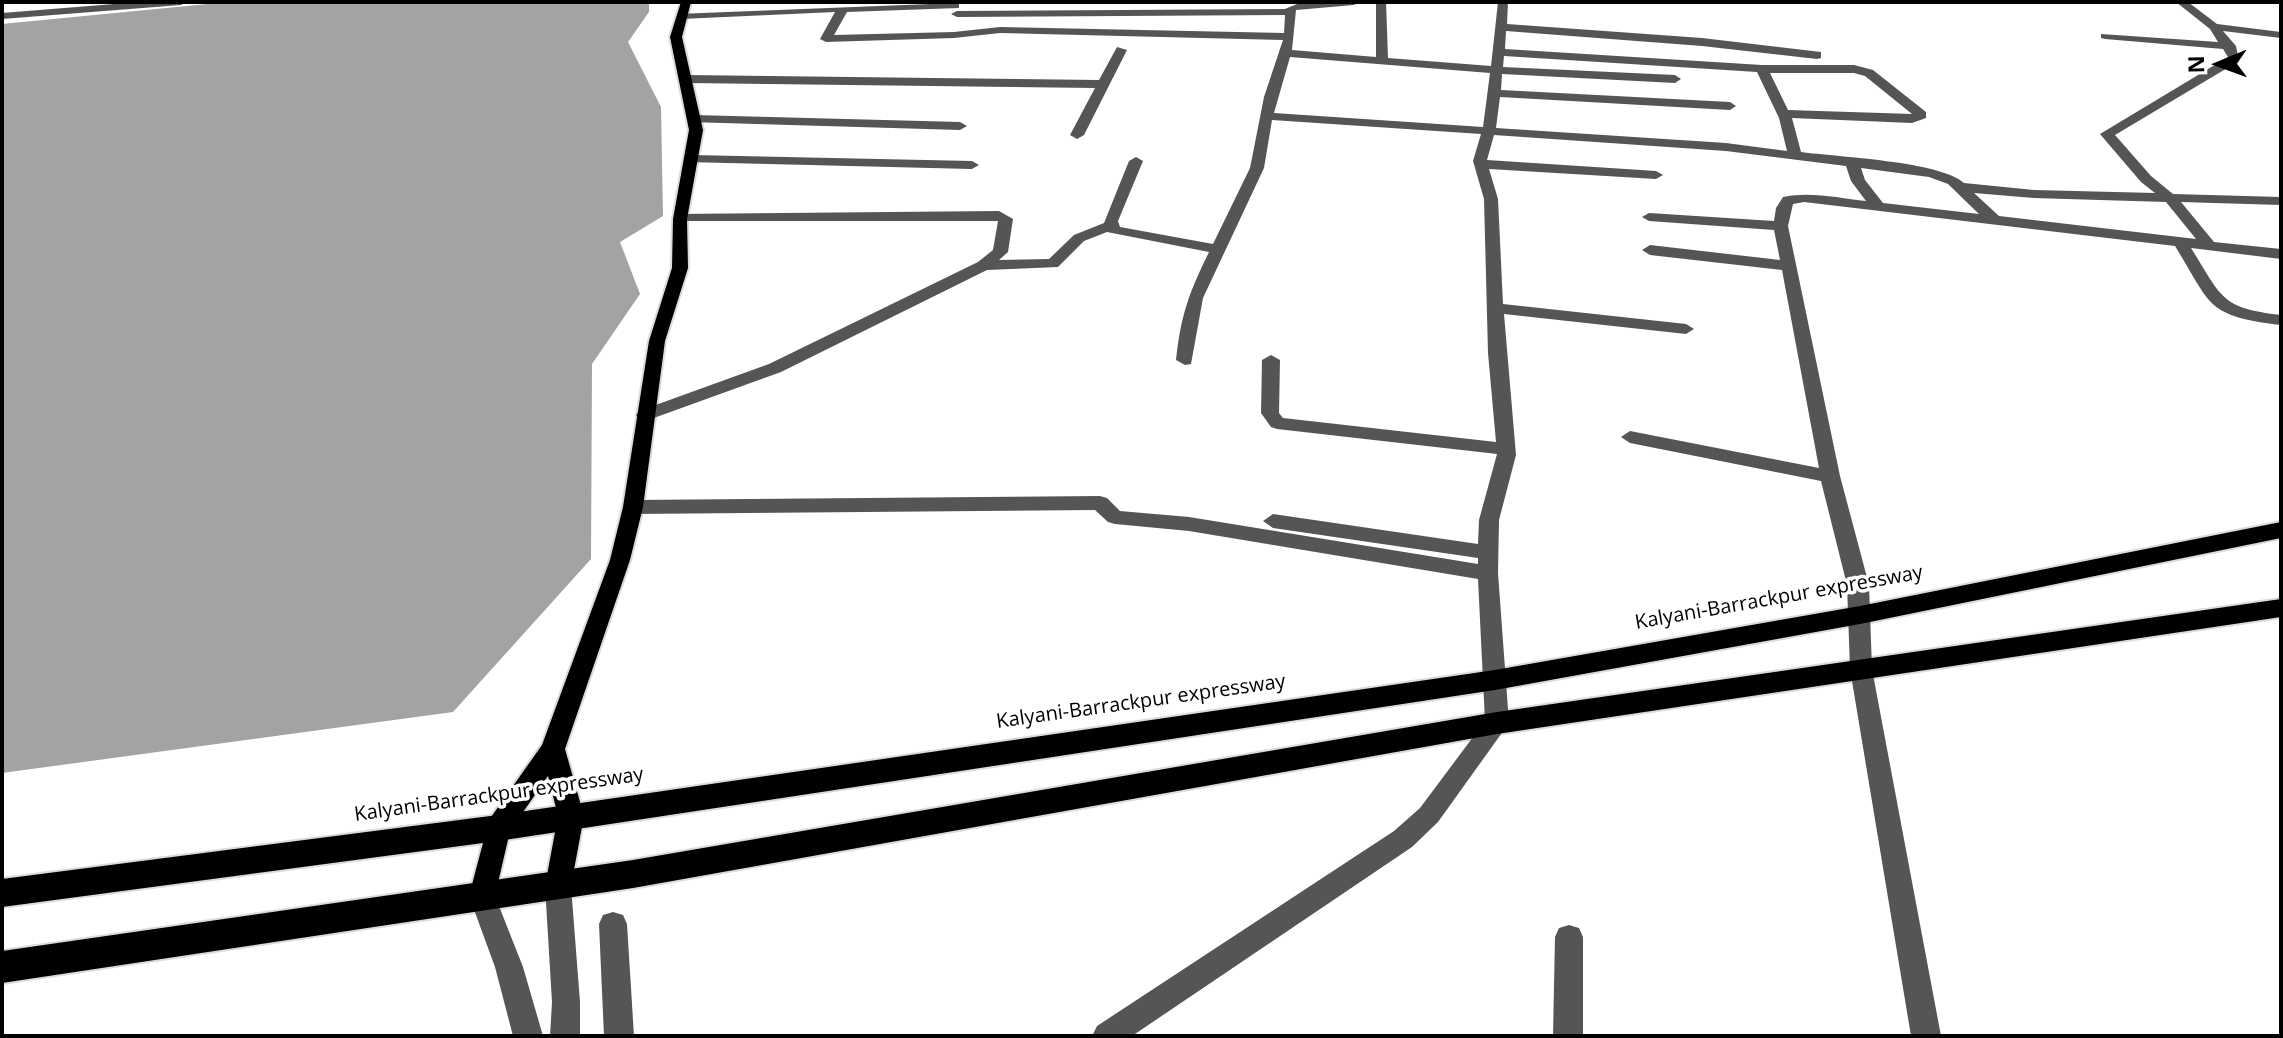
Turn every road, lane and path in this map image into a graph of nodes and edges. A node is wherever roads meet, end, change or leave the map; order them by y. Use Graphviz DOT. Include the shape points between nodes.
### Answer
graph roads {
  1 [pos="181,2"];
  2 [pos="1354,2"];
  3 [pos="1381,2"];
  4 [pos="1503,2"];
  5 [pos="2181,2"];
  6 [pos="684,9"];
  7 [pos="843,9"];
  8 [pos="1289,12"];
  9 [pos="2,16"];
  10 [pos="1501,27"];
  11 [pos="2214,27"];
  12 [pos="2281,35"];
  13 [pos="2105,36"];
  14 [pos="1289,37"];
  15 [pos="2230,46"];
  16 [pos="1121,50"];
  17 [pos="1285,53"];
  18 [pos="1817,55"];
  19 [pos="1382,59"];
  20 [pos="1498,61"];
  21 [pos="1762,69"];
  22 [pos="686,79"];
  23 [pos="1675,79"];
  24 [pos="1103,84"];
  25 [pos="1495,93"];
  26 [pos="1730,106"];
  27 [pos="1784,114"];
  28 [pos="1267,116"];
  29 [pos="694,119"];
  30 [pos="960,126"];
  31 [pos="1489,130"];
  32 [pos="1077,135"];
  33 [pos="1795,155"];
  34 [pos="692,159"];
  35 [pos="1136,161"];
  36 [pos="1852,162"];
  37 [pos="1481,164"];
  38 [pos="972,165"];
  39 [pos="1656,175"];
  40 [pos="1958,187"];
  41 [pos="2170,198"];
  42 [pos="2281,201"];
  43 [pos="1877,205"];
  44 [pos="680,217"];
  45 [pos="1649,217"];
  46 [pos="1994,220"];
  47 [pos="1111,225"];
  48 [pos="1781,226"];
  49 [pos="2179,241"];
  50 [pos="2208,244"];
  51 [pos="1218,249"];
  52 [pos="1650,250"];
  53 [pos="2281,254"];
  54 [pos="984,265"];
  55 [pos="1791,266"];
  56 [pos="1495,308"];
  57 [pos="2281,320"];
  58 [pos="1686,329"];
  59 [pos="1185,360"];
  60 [pos="1271,360"];
  61 [pos="645,415"];
  62 [pos="1630,437"];
  63 [pos="1506,449"];
  64 [pos="1830,476"];
  65 [pos="633,507"];
  66 [pos="1273,521"];
  67 [pos="2281,530"];
  68 [pos="1488,562"];
  69 [pos="2281,608"];
  70 [pos="1860,615"];
  71 [pos="1861,669"];
  72 [pos="1495,680"];
  73 [pos="1497,723"];
  74 [pos="553,749"];
  75 [pos="571,816"];
  76 [pos="498,828"];
  77 [pos="558,886"];
  78 [pos="2,893"];
  79 [pos="482,896"];
  80 [pos="613,924"];
  81 [pos="1569,937"];
  82 [pos="2,967"];
  83 [pos="1122,1032"];
  84 [pos="528,1036"];
  85 [pos="565,1036"];
  86 [pos="619,1036"];
  87 [pos="1568,1036"];
  88 [pos="1926,1036"];
  1 -- 9 [label="street"];
  2 -- 8 [label="street" via="1296,5"];
  3 -- 19 [label="street"];
  4 -- 10 [label="street"];
  5 -- 11 [label="street"];
  6 -- 7 [label="street"];
  6 -- 22 [label="main road" via="676,37"];
  7 -- 8 [label="street"];
  7 -- 14 [label="street" via="826,39 1000,30"];
  8 -- 14 [label="street"];
  10 -- 18 [label="street"];
  10 -- 20 [label="street"];
  11 -- 12 [label="street"];
  11 -- 15 [label="street"];
  13 -- 15 [label="street"];
  14 -- 17 [label="street"];
  15 -- 41 [label="street" via="2235,58 2107,134"];
  16 -- 24 [label="street"];
  17 -- 19 [label="street"];
  17 -- 28 [label="street"];
  19 -- 20 [label="street"];
  20 -- 21 [label="street"];
  20 -- 23 [label="street"];
  20 -- 25 [label="street"];
  21 -- 27 [label="street"];
  21 -- 27 [label="street" via="1862,70 1921,115 1912,119"];
  22 -- 24 [label="street"];
  22 -- 29 [label="main road"];
  24 -- 32 [label="street"];
  25 -- 26 [label="street"];
  25 -- 31 [label="street"];
  27 -- 33 [label="street"];
  28 -- 31 [label="street"];
  28 -- 51 [label="street" via="1254,176"];
  29 -- 30 [label="street"];
  29 -- 34 [label="main road"];
  31 -- 33 [label="street"];
  31 -- 37 [label="street"];
  33 -- 36 [label="street"];
  34 -- 38 [label="street"];
  34 -- 44 [label="main road"];
  35 -- 47 [label="street"];
  36 -- 40 [label="street" via="1932,173"];
  36 -- 43 [label="street" via="1858,181"];
  37 -- 39 [label="street"];
  37 -- 56 [label="street" via="1491,199"];
  40 -- 41 [label="street"];
  40 -- 46 [label="street"];
  41 -- 42 [label="street"];
  41 -- 50 [label="street"];
  43 -- 46 [label="street"];
  43 -- 48 [label="street" via="1788,200"];
  44 -- 54 [label="street" via="1004,217 1000,252"];
  44 -- 61 [label="main road" via="680,268 657,341"];
  45 -- 48 [label="street"];
  46 -- 49 [label="street"];
  47 -- 51 [label="street" via="1120,233"];
  47 -- 54 [label="street" via="1079,238 1053,264"];
  48 -- 55 [label="street"];
  49 -- 50 [label="street"];
  49 -- 57 [label="street" via="2218,303 2233,312"];
  50 -- 53 [label="street"];
  51 -- 59 [label="street" via="1192,308"];
  52 -- 55 [label="street"];
  54 -- 61 [label="street" via="775,368"];
  55 -- 64 [label="street"];
  56 -- 58 [label="street"];
  56 -- 63 [label="street"];
  60 -- 63 [label="street" via="1270,413 1277,423"];
  61 -- 65 [label="main road"];
  62 -- 64 [label="street"];
  63 -- 68 [label="street" via="1489,520"];
  64 -- 70 [label="street" via="1858,585"];
  65 -- 68 [label="street" via="1100,503 1115,517"];
  65 -- 74 [label="main road" via="620,560"];
  66 -- 68 [label="street"];
  67 -- 70 [label="highway, Kalyani-Barrackpur expressway"];
  68 -- 72 [label="street"];
  69 -- 71 [label="highway"];
  70 -- 71 [label="street"];
  70 -- 72 [label="highway, Kalyani-Barrackpur expressway"];
  71 -- 73 [label="highway"];
  71 -- 88 [label="street"];
  72 -- 73 [label="street"];
  72 -- 75 [label="highway, Kalyani-Barrackpur expressway"];
  73 -- 77 [label="highway"];
  73 -- 83 [label="street" via="1429,815 1403,839"];
  74 -- 75 [label="main road"];
  74 -- 76 [label="main road"];
  75 -- 76 [label="highway, Kalyani-Barrackpur expressway"];
  75 -- 77 [label="main road"];
  76 -- 78 [label="highway, Kalyani-Barrackpur expressway"];
  76 -- 79 [label="main road"];
  77 -- 79 [label="highway"];
  77 -- 85 [label="street"];
  79 -- 82 [label="highway"];
  79 -- 84 [label="street"];
  80 -- 86 [label="street"];
  81 -- 87 [label="street"];
}
